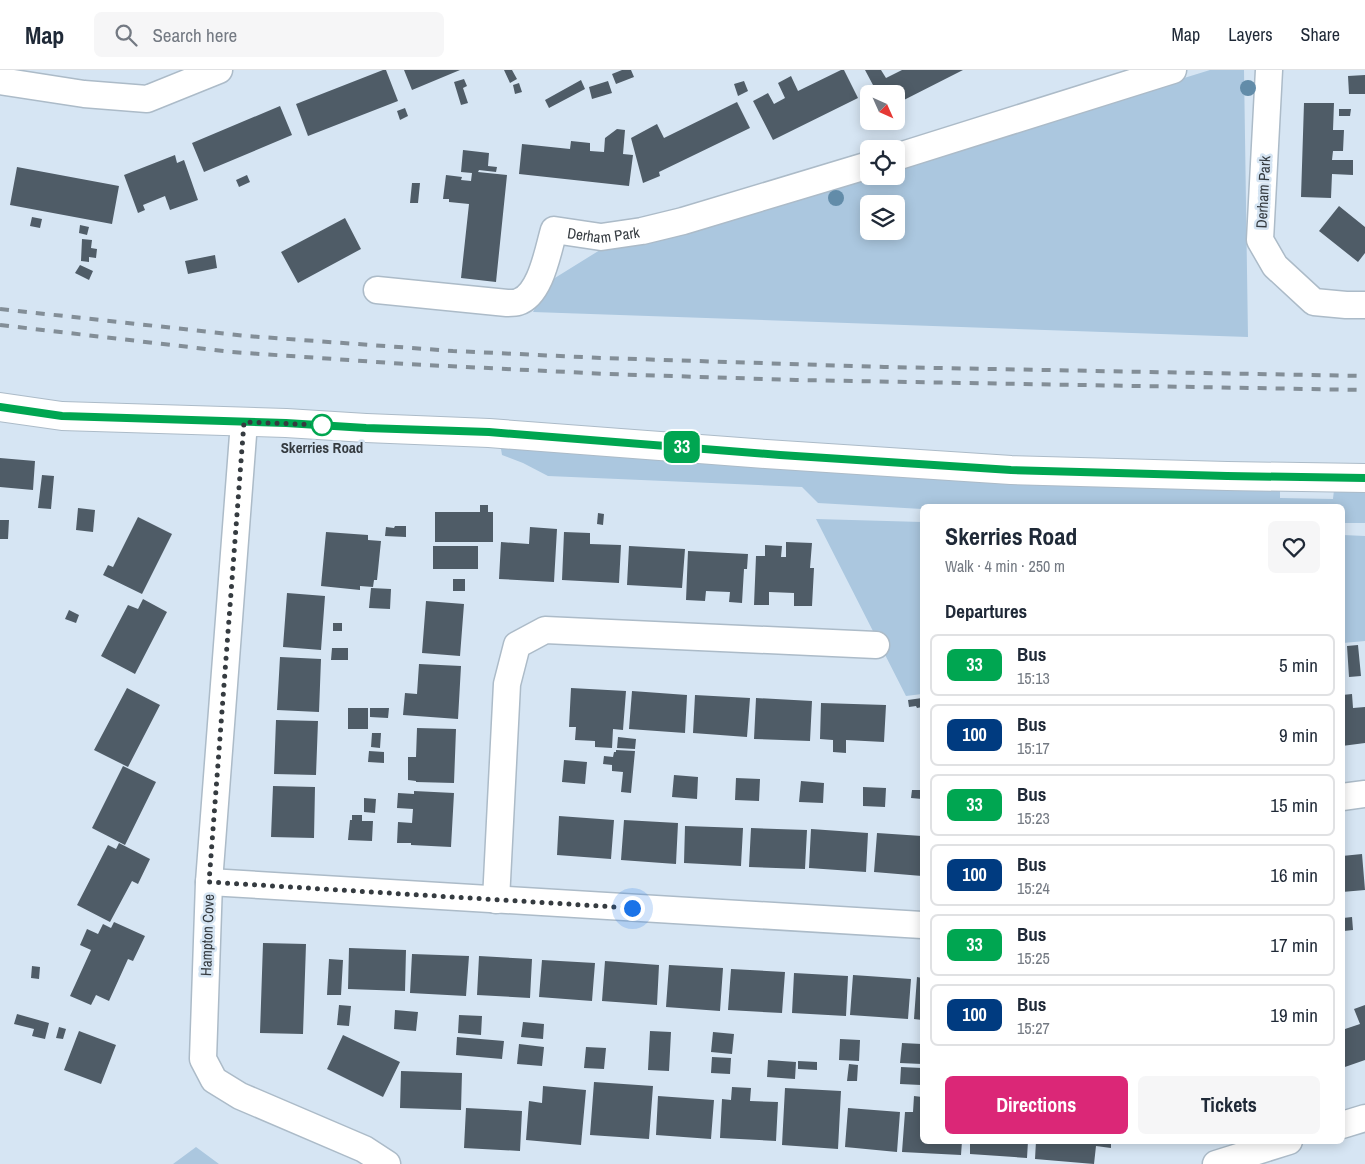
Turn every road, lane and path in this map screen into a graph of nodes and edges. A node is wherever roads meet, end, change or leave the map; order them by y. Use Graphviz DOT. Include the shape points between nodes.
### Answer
graph roads {
  1 [pos="219,70"];
  2 [pos="1173,70"];
  3 [pos="1269,70"];
  4 [pos="0,81"];
  5 [pos="79,82"];
  6 [pos="905,154"];
  7 [pos="860,168"];
  8 [pos="377,290"];
  9 [pos="1365,305"];
  10 [pos="0,407"];
  11 [pos="244,422"];
  12 [pos="1365,478"];
  13 [pos="876,645"];
  14 [pos="1365,794"];
  15 [pos="1345,796"];
  16 [pos="209,882"];
  17 [pos="496,900"];
  18 [pos="920,925"];
  19 [pos="1365,1118"];
  20 [pos="1345,1124"];
  21 [pos="1279,1144"];
  22 [pos="387,1164"];
  23 [pos="1216,1164"];
  1 -- 5 [label="street" via="147,99"];
  2 -- 6 [label="street"];
  3 -- 9 [label="street, Derham Park" via="1260,240 1275,266 1314,302"];
  4 -- 5 [label="street"];
  7 -- 8 [label="street, Derham Park" via="642,231 601,237 554,230 538,283 519,302"];
  10 -- 11 [label="main road" via="62,416"];
  11 -- 12 [label="main road" via="489,432 1011,470"];
  11 -- 16 [label="street, Hampton Cove"];
  13 -- 17 [label="street" via="545,630 517,645 506,684"];
  14 -- 15 [label="street"];
  16 -- 17 [label="street"];
  16 -- 22 [label="street, Hampton Cove" via="203,1059 214,1080 240,1096 364,1149"];
  17 -- 18 [label="street"];
  19 -- 20 [label="street"];
  21 -- 23 [label="street"];
}
